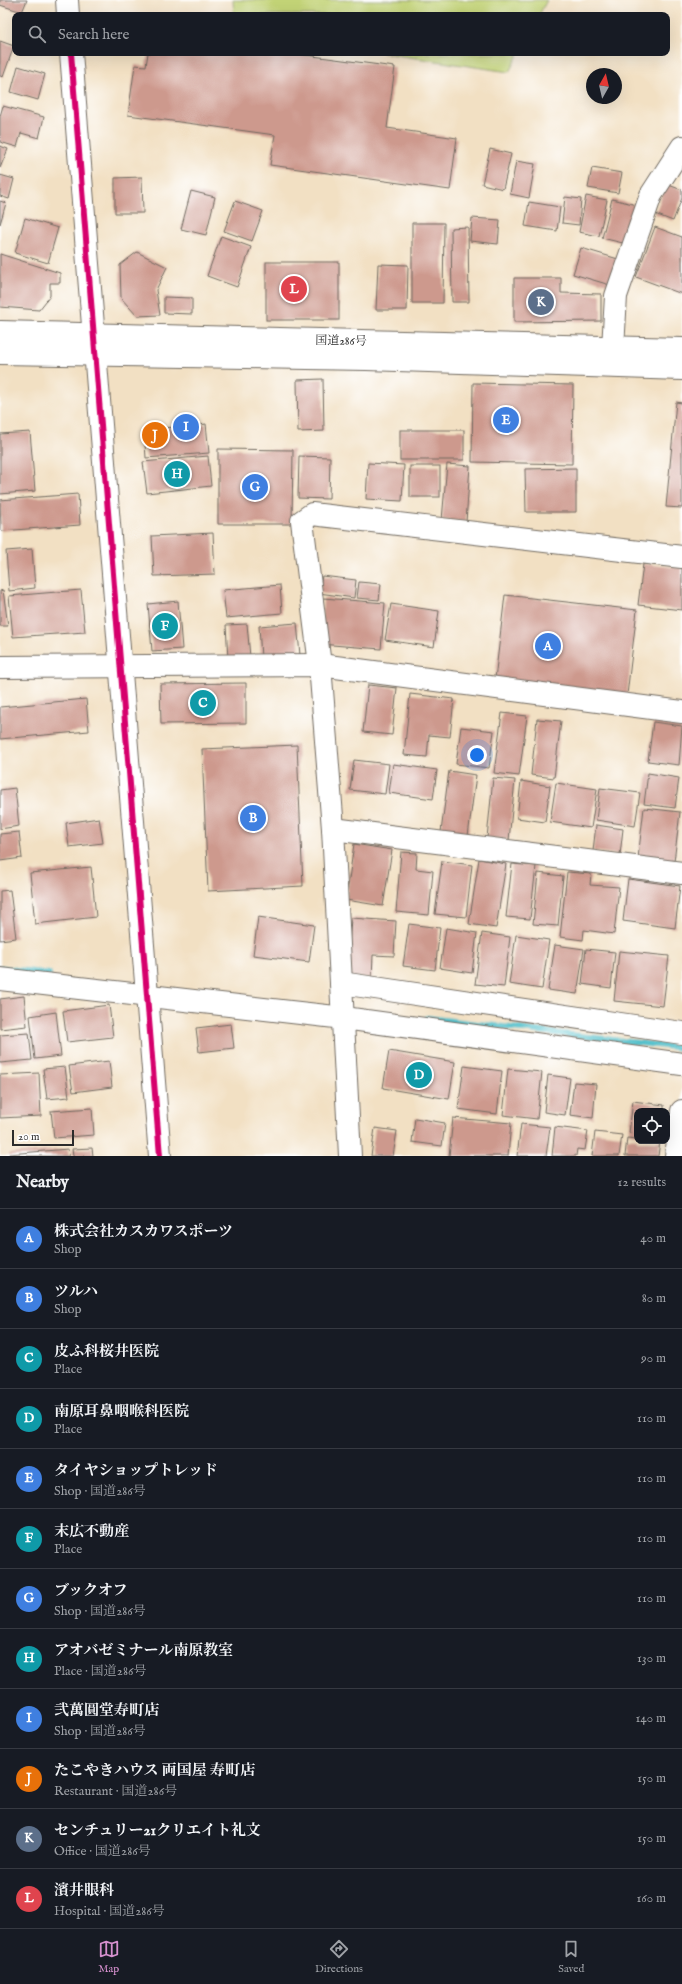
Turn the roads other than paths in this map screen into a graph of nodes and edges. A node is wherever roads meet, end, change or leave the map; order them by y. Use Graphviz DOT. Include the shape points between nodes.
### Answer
graph roads {
  1 [pos="66,0"];
  2 [pos="68,12"];
  3 [pos="71,56"];
  4 [pos="682,147"];
  5 [pos="673,179"];
  6 [pos="0,332"];
  7 [pos="95,344"];
  8 [pos="613,348"];
  9 [pos="682,349"];
  10 [pos="0,353"];
  11 [pos="682,369"];
  12 [pos="682,557"];
  13 [pos="320,665"];
  14 [pos="121,667"];
  15 [pos="0,668"];
  16 [pos="682,712"];
  17 [pos="333,829"];
  18 [pos="682,873"];
  19 [pos="0,979"];
  20 [pos="341,984"];
  21 [pos="146,996"];
  22 [pos="344,1018"];
  23 [pos="682,1033"];
  24 [pos="682,1064"];
  25 [pos="682,1111"];
  26 [pos="160,1156"];
  27 [pos="350,1156"];
  28 [pos="676,1156"];
  1 -- 2 [label="main road"];
  3 -- 7 [label="main road"];
  4 -- 5 [label="main road"];
  5 -- 8 [label="main road" via="651,195 616,296"];
  6 -- 7 [label="main road, 国道286号"];
  7 -- 8 [label="main road, 国道286号"];
  7 -- 10 [label="main road, 国道286号"];
  7 -- 11 [label="main road, 国道286号" via="374,359"];
  7 -- 14 [label="main road"];
  8 -- 9 [label="main road, 国道286号"];
  12 -- 13 [label="main road" via="312,514 302,521"];
  13 -- 14 [label="main road"];
  13 -- 16 [label="main road"];
  13 -- 17 [label="main road"];
  14 -- 15 [label="main road"];
  14 -- 21 [label="main road"];
  17 -- 18 [label="main road"];
  17 -- 20 [label="main road"];
  19 -- 21 [label="main road"];
  20 -- 22 [label="main road"];
  20 -- 23 [label="main road"];
  21 -- 22 [label="main road"];
  21 -- 26 [label="main road"];
  22 -- 24 [label="main road"];
  22 -- 27 [label="main road"];
  25 -- 28 [label="main road"];
}
